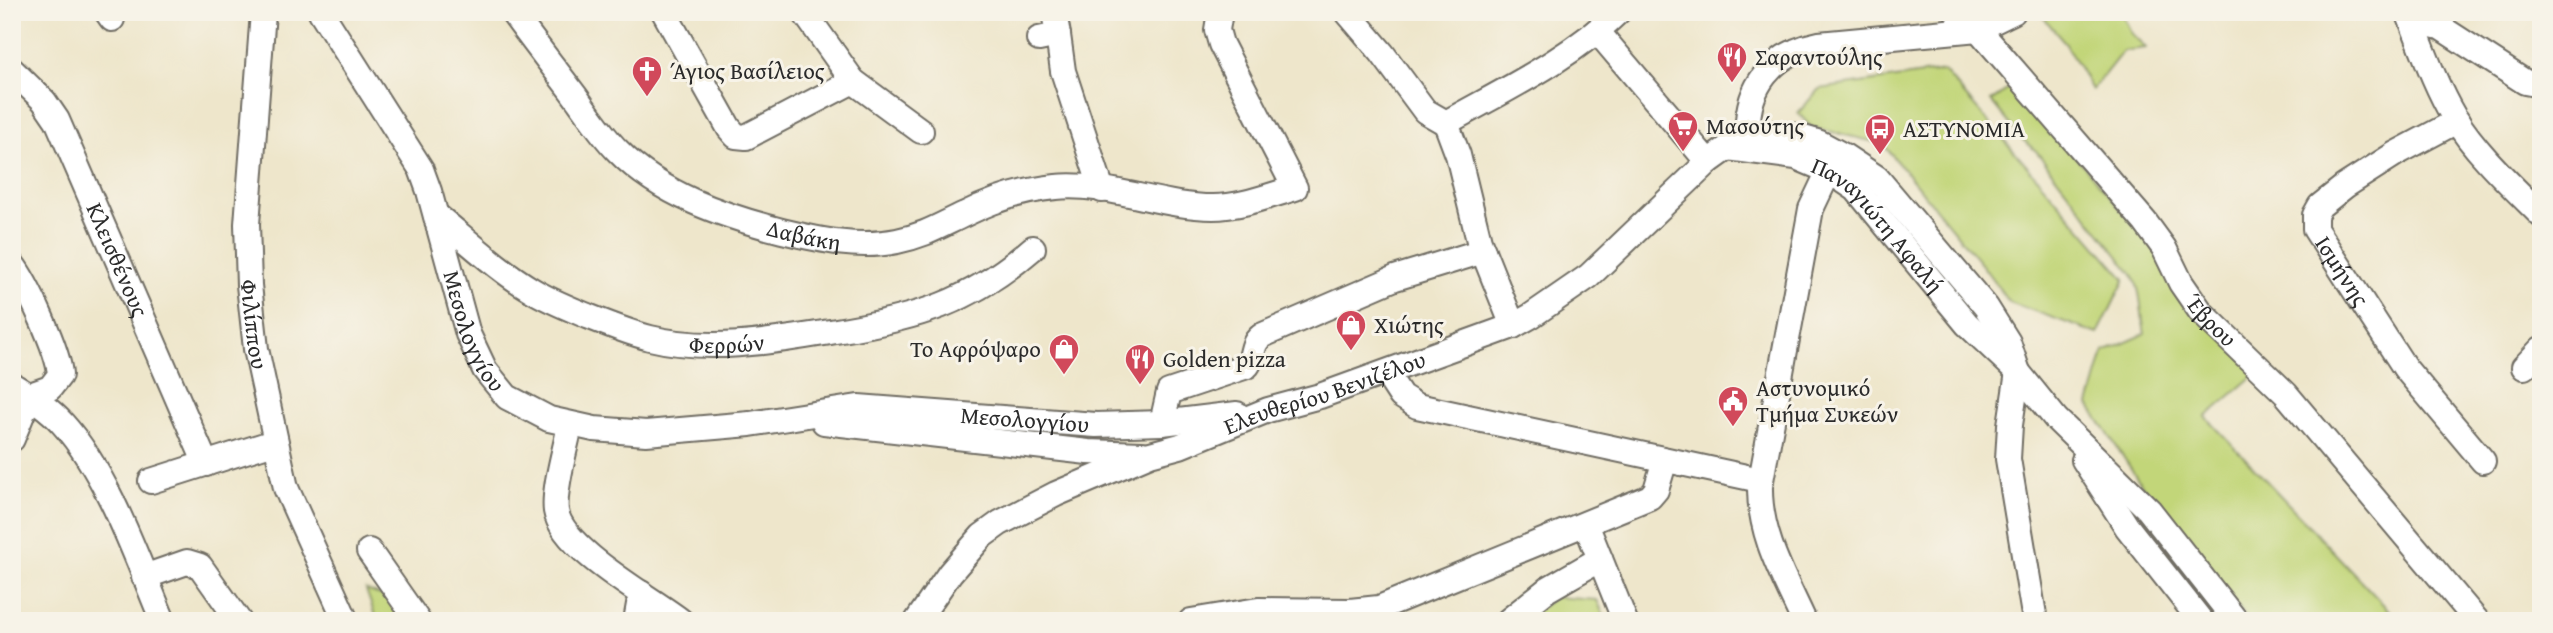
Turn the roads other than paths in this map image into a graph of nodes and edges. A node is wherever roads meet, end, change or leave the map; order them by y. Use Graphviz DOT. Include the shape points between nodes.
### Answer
graph roads {
  1 [pos="263,12"];
  2 [pos="321,12"];
  3 [pos="513,12"];
  4 [pos="664,12"];
  5 [pos="804,12"];
  6 [pos="1220,12"];
  7 [pos="1347,12"];
  8 [pos="1618,12"];
  9 [pos="1957,12"];
  10 [pos="2013,12"];
  11 [pos="2411,19"];
  12 [pos="1050,29"];
  13 [pos="1978,29"];
  14 [pos="1597,31"];
  15 [pos="12,70"];
  16 [pos="853,81"];
  17 [pos="2541,85"];
  18 [pos="2457,121"];
  19 [pos="1446,124"];
  20 [pos="921,131"];
  21 [pos="1728,148"];
  22 [pos="1829,171"];
  23 [pos="1102,190"];
  24 [pos="436,215"];
  25 [pos="2541,215"];
  26 [pos="1033,248"];
  27 [pos="1483,251"];
  28 [pos="12,264"];
  29 [pos="1513,326"];
  30 [pos="2541,349"];
  31 [pos="2524,367"];
  32 [pos="2018,372"];
  33 [pos="1386,373"];
  34 [pos="21,390"];
  35 [pos="1268,410"];
  36 [pos="780,419"];
  37 [pos="2056,419"];
  38 [pos="1162,423"];
  39 [pos="570,425"];
  40 [pos="12,439"];
  41 [pos="274,442"];
  42 [pos="1088,452"];
  43 [pos="1150,454"];
  44 [pos="1665,460"];
  45 [pos="2483,461"];
  46 [pos="206,464"];
  47 [pos="1760,480"];
  48 [pos="151,481"];
  49 [pos="1083,482"];
  50 [pos="1586,524"];
  51 [pos="369,551"];
  52 [pos="1600,559"];
  53 [pos="144,577"];
  54 [pos="641,593"];
  55 [pos="163,621"];
  56 [pos="239,621"];
  57 [pos="346,621"];
  58 [pos="418,621"];
  59 [pos="636,621"];
  60 [pos="681,621"];
  61 [pos="917,621"];
  62 [pos="1191,621"];
  63 [pos="1508,621"];
  64 [pos="1625,621"];
  65 [pos="1804,621"];
  66 [pos="2035,621"];
  67 [pos="2201,621"];
  68 [pos="2236,621"];
  69 [pos="2477,621"];
  1 -- 41 [label="street, Φιλίππου" via="247,247 256,349"];
  2 -- 24 [label="street, Μεσολογγίου" via="421,169"];
  3 -- 23 [label="street, Δαβάκη" via="619,152 666,187 747,222 833,242 885,243 928,234 987,204 1029,191 1063,187"];
  4 -- 16 [label="street" via="737,136 746,136"];
  5 -- 16 [label="street"];
  6 -- 23 [label="street, Δαβάκη" via="1217,30 1221,44 1295,188 1227,206 1173,203"];
  7 -- 19 [label="street" via="1425,111"];
  8 -- 14 [label="street"];
  9 -- 13 [label="street, Έβρου"];
  10 -- 13 [label="street"];
  11 -- 17 [label="street" via="2440,27 2525,82"];
  11 -- 18 [label="street"];
  12 -- 23 [label="street"];
  13 -- 21 [label="street" via="1797,50 1755,88"];
  13 -- 69 [label="street, Έβρου" via="2152,230 2200,312 2286,394"];
  14 -- 19 [label="street"];
  14 -- 21 [label="street"];
  15 -- 46 [label="street, Κλεισθένους" via="44,100 57,120"];
  16 -- 20 [label="street"];
  18 -- 25 [label="street"];
  18 -- 45 [label="street, Ισμήνης" via="2345,186 2320,206 2314,223 2385,340"];
  19 -- 27 [label="street"];
  21 -- 22 [label="street, Παναγιώτη Αφαλή" via="1796,157"];
  21 -- 29 [label="street, Ελευθερίου Βενιζέλου" via="1589,276"];
  21 -- 32 [label="street, Παναγιώτη Αφαλή" via="1770,132 1803,137 1877,178 1986,307 2008,342"];
  22 -- 32 [label="street, Παναγιώτη Αφαλή" via="1866,198 1968,324"];
  22 -- 47 [label="street" via="1811,209"];
  24 -- 26 [label="street, Φερρών" via="520,282 554,302 629,332 691,344 773,341 926,313 970,294"];
  24 -- 39 [label="street, Μεσολογγίου" via="468,334 485,370 519,405"];
  27 -- 29 [label="street"];
  27 -- 38 [label="street" via="1395,278 1263,335 1254,343 1247,366 1169,392"];
  28 -- 34 [label="street" via="24,281 60,367 50,388"];
  29 -- 33 [label="street, Ελευθερίου Βενιζέλου"];
  30 -- 31 [label="street"];
  32 -- 37 [label="street, Παναγιώτη Αφαλή"];
  32 -- 66 [label="street" via="2010,425 2009,479"];
  33 -- 35 [label="street, Ελευθερίου Βενιζέλου"];
  33 -- 44 [label="street" via="1401,396 1417,406"];
  34 -- 40 [label="street"];
  34 -- 53 [label="street" via="63,424 87,457"];
  35 -- 38 [label="street, Μεσολογγίου"];
  35 -- 43 [label="street, Ελευθερίου Βενιζέλου"];
  36 -- 38 [label="street, Μεσολογγίου" via="858,407 1096,425"];
  36 -- 39 [label="street, Μεσολογγίου" via="646,433"];
  36 -- 42 [label="street, Μεσολογγίου"];
  37 -- 67 [label="street, Παναγιώτη Αφαλή" via="2127,527"];
  37 -- 68 [label="street, Παναγιώτη Αφαλή" via="2149,510"];
  39 -- 54 [label="street" via="556,503 560,522 589,556"];
  41 -- 46 [label="street"];
  41 -- 57 [label="street, Φιλίππου" via="292,504"];
  42 -- 43 [label="street, Μεσολογγίου"];
  42 -- 49 [label="street"];
  43 -- 49 [label="street, Ελευθερίου Βενιζέλου"];
  44 -- 47 [label="street"];
  44 -- 50 [label="street" via="1653,495"];
  46 -- 48 [label="street"];
  47 -- 65 [label="street" via="1761,515 1769,543"];
  49 -- 61 [label="street, Ελευθερίου Βενιζέλου" via="982,536"];
  50 -- 52 [label="street"];
  50 -- 62 [label="street" via="1379,608 1258,611"];
  51 -- 58 [label="street"];
  52 -- 63 [label="street" via="1548,589"];
  52 -- 64 [label="street"];
  53 -- 55 [label="street"];
  53 -- 56 [label="street" via="187,562 200,566"];
  54 -- 59 [label="street"];
  54 -- 60 [label="street"];
}
